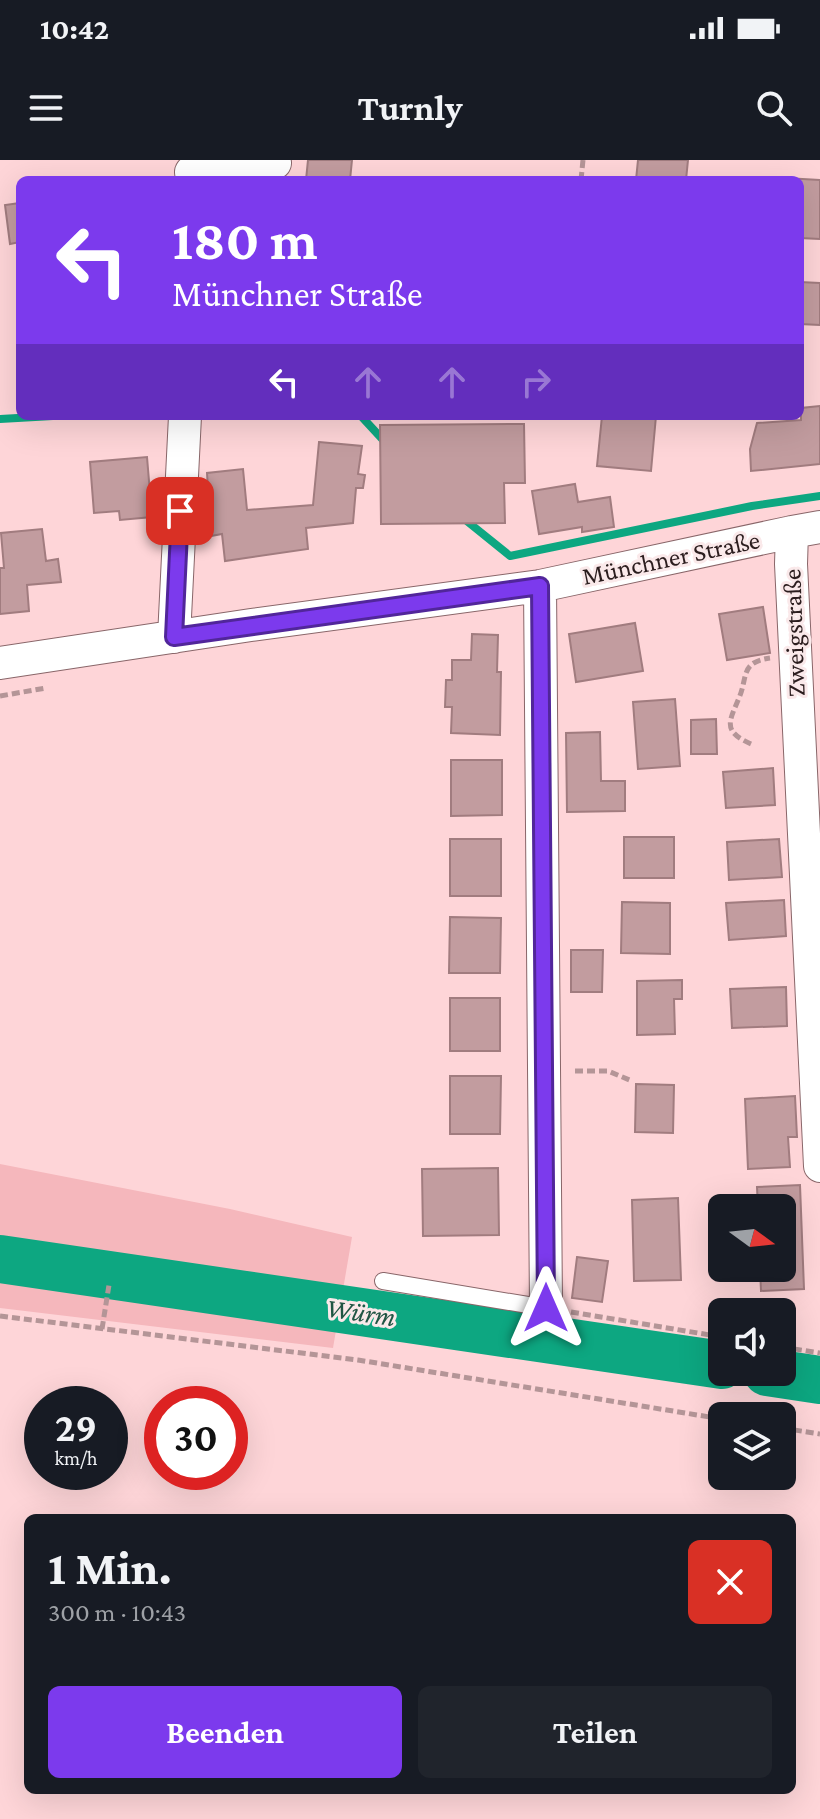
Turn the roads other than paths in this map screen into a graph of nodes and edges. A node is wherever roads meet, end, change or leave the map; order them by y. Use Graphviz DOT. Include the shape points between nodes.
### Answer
graph roads {
  1 [pos="274,168"];
  2 [pos="192,176"];
  3 [pos="185,420"];
  4 [pos="806,530"];
  5 [pos="540,586"];
  6 [pos="174,637"];
  7 [pos="0,663"];
  8 [pos="820,1166"];
  9 [pos="383,1281"];
  10 [pos="546,1308"];
  1 -- 2 [label="street" via="191,172"];
  3 -- 6 [label="street"];
  4 -- 5 [label="street, Münchner Straße"];
  4 -- 8 [label="street, Zweigstraße" via="791,564"];
  5 -- 6 [label="street, Münchner Straße"];
  5 -- 10 [label="street"];
  6 -- 7 [label="street, Münchner Straße"];
  9 -- 10 [label="lane"];
}
